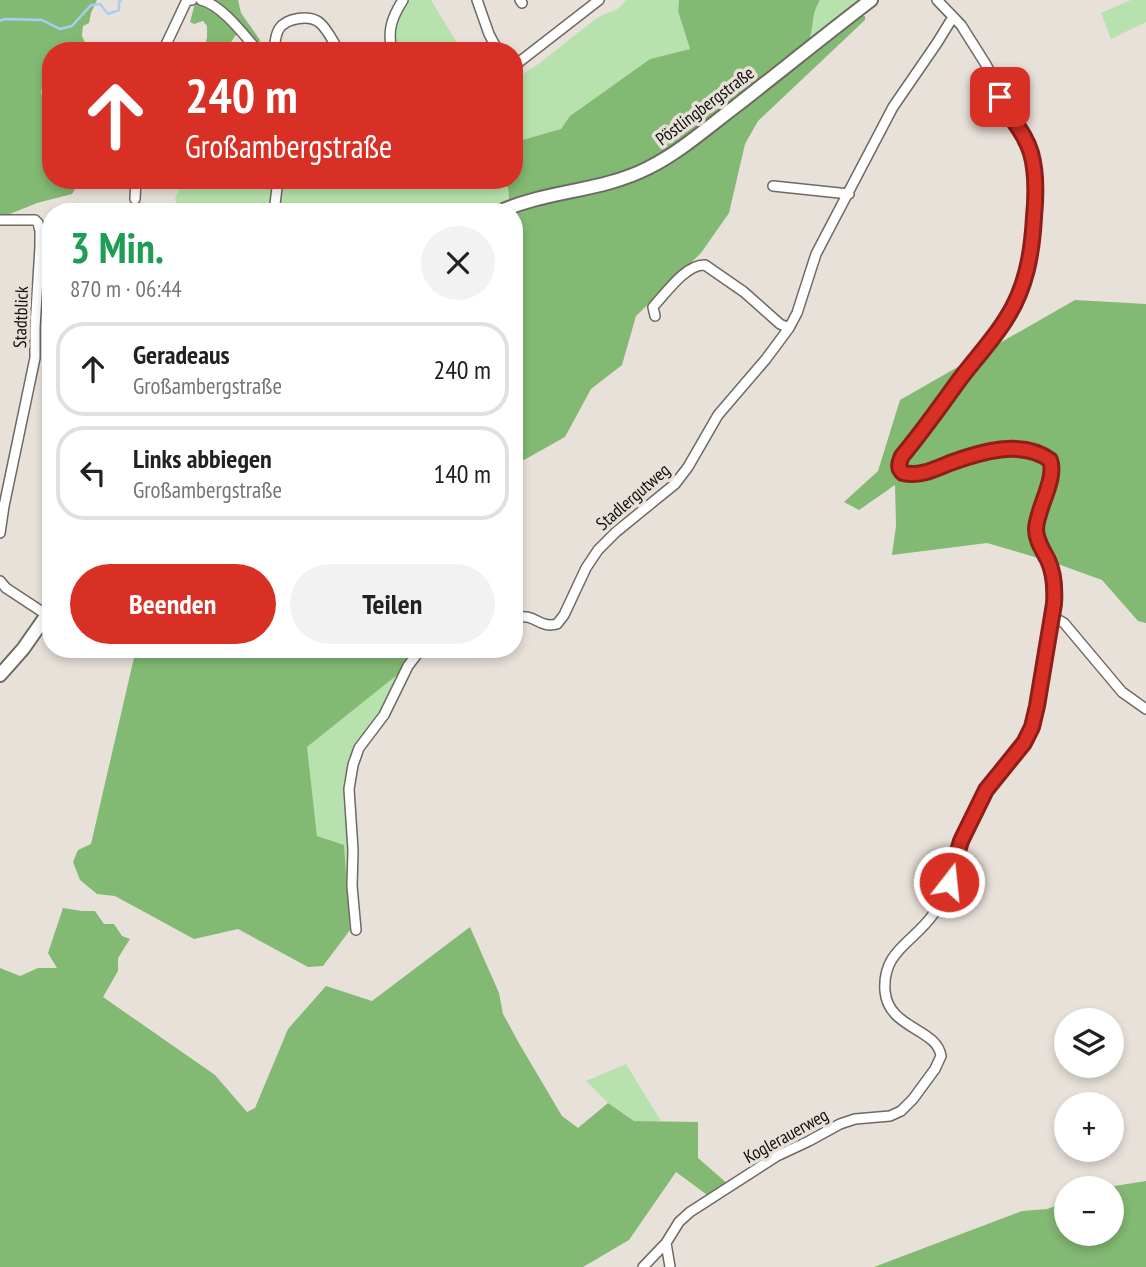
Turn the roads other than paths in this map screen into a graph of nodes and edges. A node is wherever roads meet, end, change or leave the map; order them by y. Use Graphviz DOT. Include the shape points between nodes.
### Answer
graph roads {
  1 [pos="192,0"];
  2 [pos="201,0"];
  3 [pos="403,0"];
  4 [pos="477,0"];
  5 [pos="599,0"];
  6 [pos="871,0"];
  7 [pos="937,0"];
  8 [pos="953,17"];
  9 [pos="167,42"];
  10 [pos="249,42"];
  11 [pos="275,42"];
  12 [pos="333,42"];
  13 [pos="391,42"];
  14 [pos="493,42"];
  15 [pos="523,59"];
  16 [pos="773,186"];
  17 [pos="136,189"];
  18 [pos="849,194"];
  19 [pos="135,199"];
  20 [pos="523,204"];
  21 [pos="0,220"];
  22 [pos="655,316"];
  23 [pos="789,328"];
  24 [pos="0,533"];
  25 [pos="0,581"];
  26 [pos="42,609"];
  27 [pos="523,617"];
  28 [pos="1053,617"];
  29 [pos="42,620"];
  30 [pos="414,658"];
  31 [pos="0,675"];
  32 [pos="1146,709"];
  33 [pos="356,930"];
  34 [pos="666,1243"];
  35 [pos="643,1267"];
  36 [pos="670,1267"];
  1 -- 9 [label="street" via="187,0"];
  2 -- 10 [label="street" via="216,7"];
  3 -- 13 [label="street" via="391,24"];
  4 -- 14 [label="street"];
  5 -- 15 [label="street"];
  6 -- 20 [label="main road, Pöstlingbergstraße" via="663,160 620,180"];
  7 -- 8 [label="street"];
  8 -- 18 [label="street, Stadlergutweg" via="898,97"];
  8 -- 28 [label="street" via="992,74 1002,103 1022,131 1031,154 1035,185 1031,250 1026,277 1008,317 902,456 899,467 903,473 919,474 972,455 1004,450 1035,452 1050,460 1052,474 1036,530 1053,576"];
  11 -- 12 [label="street" via="282,26 309,18 320,23"];
  16 -- 18 [label="street"];
  17 -- 19 [label="street"];
  18 -- 23 [label="street, Stadlergutweg" via="816,254"];
  21 -- 24 [label="street, Stadtblick" via="35,220 40,247 35,358"];
  22 -- 23 [label="street" via="653,307 674,284 695,266 705,265"];
  23 -- 27 [label="street, Stadlergutweg" via="718,415 676,484 598,550 560,621 548,626"];
  25 -- 26 [label="street"];
  28 -- 32 [label="street" via="1065,623 1122,692"];
  28 -- 34 [label="street, Koglerauerweg" via="1028,736 979,804 934,914 887,968 887,1004 937,1044 941,1056 935,1069 901,1111 848,1121 777,1156 684,1216"];
  29 -- 31 [label="main road"];
  30 -- 33 [label="street" via="353,765 349,789"];
  34 -- 35 [label="street, Koglerauerweg"];
  34 -- 36 [label="street"];
}
